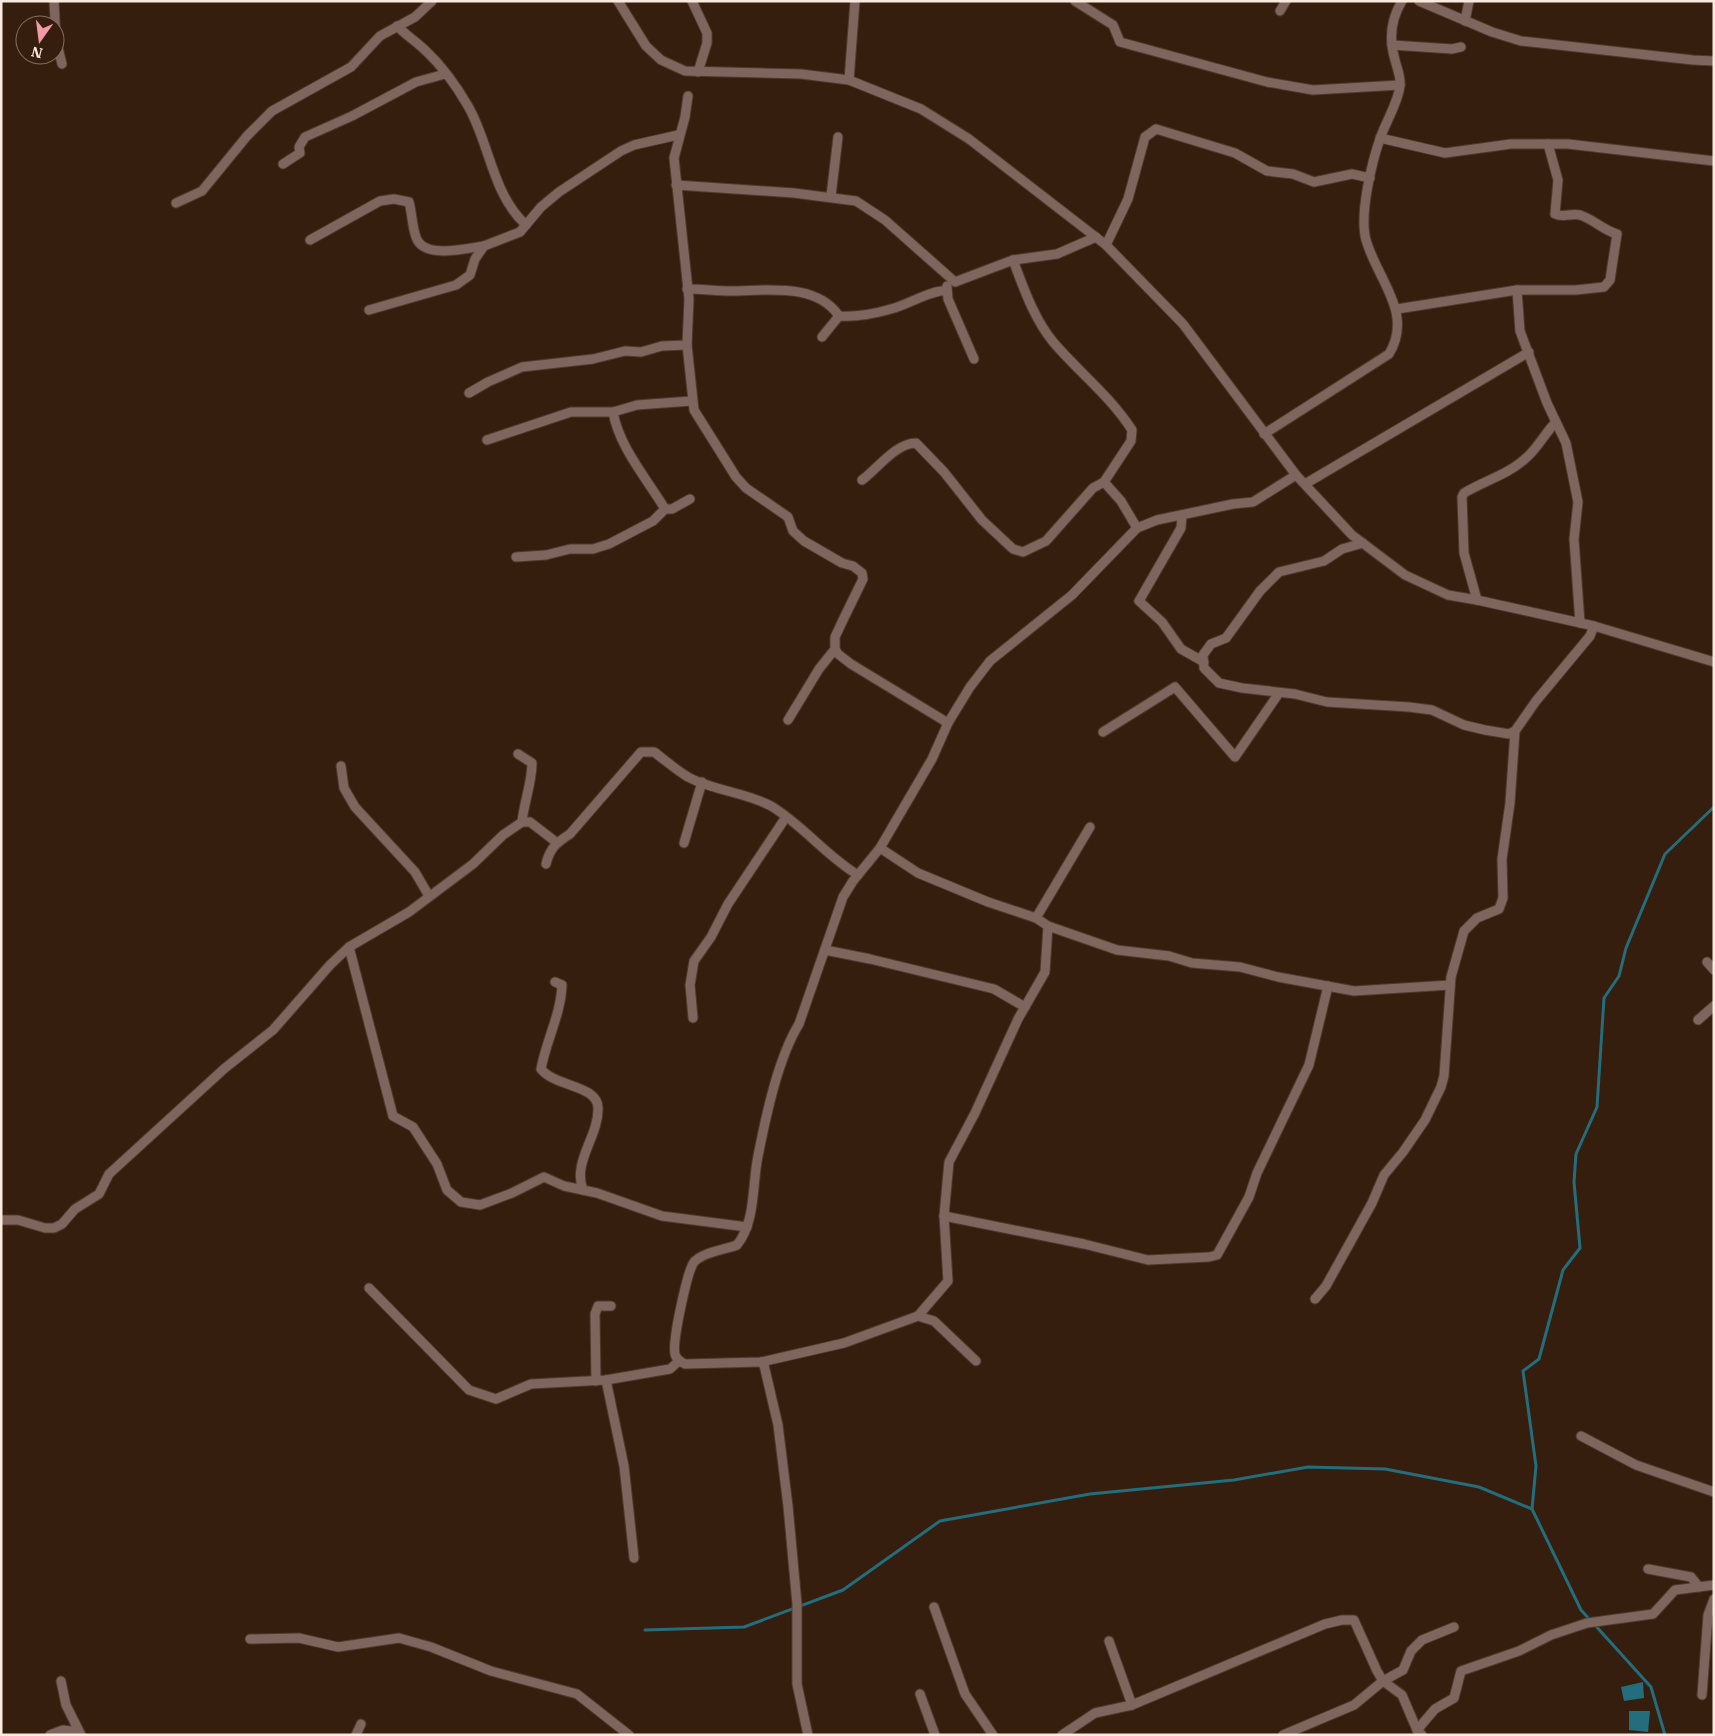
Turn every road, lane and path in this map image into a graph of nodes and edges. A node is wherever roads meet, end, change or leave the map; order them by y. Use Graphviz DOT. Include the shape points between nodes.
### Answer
graph roads {
  1 [pos="54,1"];
  2 [pos="432,1"];
  3 [pos="618,1"];
  4 [pos="692,1"];
  5 [pos="855,1"];
  6 [pos="1075,1"];
  7 [pos="1286,1"];
  8 [pos="1402,1"];
  9 [pos="1419,1"];
  10 [pos="1469,1"];
  11 [pos="1280,11"];
  12 [pos="55,15"];
  13 [pos="1466,21"];
  14 [pos="397,26"];
  15 [pos="1392,46"];
  16 [pos="1461,47"];
  17 [pos="1714,60"];
  18 [pos="698,72"];
  19 [pos="445,74"];
  20 [pos="849,80"];
  21 [pos="1400,85"];
  22 [pos="688,96"];
  23 [pos="678,135"];
  24 [pos="838,137"];
  25 [pos="1380,138"];
  26 [pos="1548,144"];
  27 [pos="1714,161"];
  28 [pos="283,164"];
  29 [pos="1370,178"];
  30 [pos="676,185"];
  31 [pos="831,196"];
  32 [pos="176,203"];
  33 [pos="526,225"];
  34 [pos="1096,237"];
  35 [pos="310,240"];
  36 [pos="1106,245"];
  37 [pos="484,246"];
  38 [pos="1013,260"];
  39 [pos="948,278"];
  40 [pos="688,289"];
  41 [pos="1517,290"];
  42 [pos="946,291"];
  43 [pos="369,310"];
  44 [pos="1397,310"];
  45 [pos="839,316"];
  46 [pos="822,337"];
  47 [pos="687,345"];
  48 [pos="1529,352"];
  49 [pos="974,359"];
  50 [pos="469,393"];
  51 [pos="692,401"];
  52 [pos="613,412"];
  53 [pos="1556,422"];
  54 [pos="1264,434"];
  55 [pos="487,440"];
  56 [pos="1296,475"];
  57 [pos="862,480"];
  58 [pos="1104,482"];
  59 [pos="1304,484"];
  60 [pos="690,499"];
  61 [pos="665,509"];
  62 [pos="1182,515"];
  63 [pos="1137,528"];
  64 [pos="1363,543"];
  65 [pos="516,557"];
  66 [pos="1476,600"];
  67 [pos="1580,623"];
  68 [pos="1594,626"];
  69 [pos="835,649"];
  70 [pos="1204,662"];
  71 [pos="1714,662"];
  72 [pos="1279,693"];
  73 [pos="788,720"];
  74 [pos="948,723"];
  75 [pos="1103,732"];
  76 [pos="1515,732"];
  77 [pos="518,754"];
  78 [pos="342,766"];
  79 [pos="702,782"];
  80 [pos="786,817"];
  81 [pos="522,822"];
  82 [pos="1090,826"];
  83 [pos="556,842"];
  84 [pos="684,843"];
  85 [pos="880,848"];
  86 [pos="546,864"];
  87 [pos="858,875"];
  88 [pos="429,896"];
  89 [pos="1036,918"];
  90 [pos="1048,926"];
  91 [pos="349,947"];
  92 [pos="825,950"];
  93 [pos="1707,962"];
  94 [pos="1714,970"];
  95 [pos="555,982"];
  96 [pos="1450,985"];
  97 [pos="1328,986"];
  98 [pos="1714,1006"];
  99 [pos="1025,1007"];
  100 [pos="693,1018"];
  101 [pos="1698,1020"];
  102 [pos="583,1190"];
  103 [pos="944,1216"];
  104 [pos="1,1220"];
  105 [pos="747,1227"];
  106 [pos="369,1288"];
  107 [pos="1315,1299"];
  108 [pos="611,1306"];
  109 [pos="918,1316"];
  110 [pos="679,1361"];
  111 [pos="976,1361"];
  112 [pos="761,1362"];
  113 [pos="601,1381"];
  114 [pos="1581,1436"];
  115 [pos="1714,1492"];
  116 [pos="634,1558"];
  117 [pos="1648,1569"];
  118 [pos="1714,1585"];
  119 [pos="1699,1587"];
  120 [pos="1714,1599"];
  121 [pos="934,1607"];
  122 [pos="1454,1628"];
  123 [pos="250,1639"];
  124 [pos="1109,1641"];
  125 [pos="61,1681"];
  126 [pos="1383,1681"];
  127 [pos="920,1694"];
  128 [pos="1702,1695"];
  129 [pos="1132,1705"];
  130 [pos="361,1724"];
  131 [pos="1419,1732"];
  132 [pos="80,1733"];
  133 [pos="50,1735"];
  134 [pos="356,1735"];
  135 [pos="629,1735"];
  136 [pos="808,1735"];
  137 [pos="935,1735"];
  138 [pos="994,1735"];
  139 [pos="1062,1735"];
  140 [pos="1283,1735"];
  1 -- 12 [label="street"];
  2 -- 14 [label="street" via="415,17"];
  3 -- 18 [label="street" via="646,46 661,60 685,71"];
  4 -- 18 [label="street" via="707,33"];
  5 -- 20 [label="street"];
  6 -- 21 [label="street" via="1112,25 1120,42 1135,48 1165,53 1268,82 1313,90"];
  7 -- 11 [label="street"];
  8 -- 15 [label="street" via="1394,18"];
  9 -- 13 [label="street"];
  10 -- 13 [label="street"];
  13 -- 17 [label="street" via="1521,41"];
  14 -- 19 [label="street" via="432,56"];
  14 -- 32 [label="street" via="380,36 351,68 272,111 202,191"];
  15 -- 16 [label="street"];
  15 -- 21 [label="street"];
  18 -- 20 [label="street" via="801,74"];
  19 -- 28 [label="street" via="416,82 305,137 299,147 300,153"];
  19 -- 33 [label="street" via="469,108 499,189 515,215"];
  20 -- 34 [label="street" via="922,109 949,124"];
  21 -- 25 [label="street"];
  22 -- 23 [label="street"];
  23 -- 30 [label="street" via="674,158"];
  23 -- 33 [label="street" via="621,151 558,192"];
  24 -- 31 [label="street"];
  25 -- 26 [label="street" via="1445,153 1511,144"];
  25 -- 29 [label="street"];
  26 -- 27 [label="street"];
  26 -- 41 [label="street" via="1558,180 1555,214 1579,215 1616,234 1610,280 1604,286 1576,290"];
  29 -- 36 [label="street" via="1352,174 1314,182 1293,174 1267,171 1236,153 1156,129 1145,137 1128,199"];
  29 -- 44 [label="street" via="1364,235"];
  30 -- 31 [label="street"];
  30 -- 40 [label="street"];
  31 -- 39 [label="street" via="856,201 873,210"];
  33 -- 37 [label="street" via="520,232"];
  34 -- 36 [label="street"];
  34 -- 38 [label="street" via="1057,254"];
  35 -- 37 [label="street" via="380,201 394,198 409,202 416,239 434,251"];
  36 -- 54 [label="street" via="1183,324"];
  37 -- 43 [label="street" via="470,275 456,285"];
  38 -- 39 [label="street" via="955,282"];
  38 -- 58 [label="street" via="1039,322 1054,343 1104,393 1132,430 1130,441"];
  39 -- 42 [label="street"];
  40 -- 45 [label="street" via="790,291 819,298 832,306"];
  40 -- 47 [label="street"];
  41 -- 44 [label="street"];
  41 -- 48 [label="street" via="1520,331"];
  42 -- 45 [label="street" via="937,290 920,300 890,310"];
  42 -- 49 [label="street"];
  44 -- 54 [label="street" via="1397,337 1389,354"];
  45 -- 46 [label="street"];
  47 -- 50 [label="street" via="522,367"];
  47 -- 51 [label="street"];
  48 -- 53 [label="street"];
  48 -- 59 [label="street"];
  51 -- 52 [label="street" via="637,405"];
  51 -- 69 [label="street" via="694,410 746,488 788,517 793,531 804,541 853,566 862,574 862,586 842,620"];
  52 -- 55 [label="street" via="571,412"];
  52 -- 61 [label="street" via="627,448"];
  53 -- 66 [label="street" via="1516,466 1462,497 1464,553"];
  53 -- 67 [label="street" via="1566,443 1578,502 1574,539"];
  54 -- 56 [label="street"];
  56 -- 59 [label="street"];
  56 -- 62 [label="street" via="1254,502"];
  57 -- 58 [label="street" via="896,450 916,443 988,526 1013,549 1023,552 1046,541 1093,488"];
  58 -- 63 [label="street" via="1121,501"];
  59 -- 64 [label="street"];
  60 -- 61 [label="street" via="672,509"];
  61 -- 65 [label="street" via="653,521 609,544 593,549 570,548 546,555"];
  62 -- 63 [label="street"];
  62 -- 70 [label="street" via="1180,528 1139,601 1162,622 1181,649"];
  63 -- 74 [label="street" via="1072,595 990,661"];
  64 -- 66 [label="street" via="1405,575 1448,596"];
  64 -- 70 [label="street" via="1342,549 1324,562 1279,572 1260,591 1226,638 1211,644 1203,655"];
  66 -- 67 [label="street"];
  67 -- 68 [label="street"];
  68 -- 71 [label="street"];
  68 -- 76 [label="street" via="1590,636 1536,701"];
  69 -- 73 [label="street"];
  69 -- 74 [label="street" via="851,664"];
  70 -- 72 [label="street" via="1204,668 1219,683"];
  72 -- 75 [label="street" via="1235,757 1175,687"];
  72 -- 76 [label="street" via="1327,702 1409,707 1437,712 1464,725 1485,730"];
  74 -- 85 [label="street" via="932,759"];
  76 -- 96 [label="street" via="1502,859 1503,898 1499,910 1477,918 1464,931"];
  77 -- 81 [label="street" via="532,763"];
  78 -- 88 [label="street" via="344,788 355,808 415,872"];
  79 -- 80 [label="street" via="753,798"];
  79 -- 83 [label="street" via="654,752 640,752 570,834"];
  79 -- 84 [label="street"];
  80 -- 87 [label="street" via="842,866"];
  80 -- 100 [label="street" via="694,961 690,985"];
  81 -- 83 [label="street" via="530,822"];
  81 -- 88 [label="street"];
  82 -- 89 [label="street"];
  83 -- 86 [label="street"];
  85 -- 87 [label="street"];
  85 -- 89 [label="street" via="918,873"];
  87 -- 92 [label="street" via="843,897"];
  88 -- 91 [label="street" via="409,912"];
  89 -- 90 [label="street"];
  90 -- 97 [label="street" via="1117,950 1231,965 1278,978"];
  90 -- 99 [label="street" via="1045,972"];
  91 -- 102 [label="street" via="393,1116 413,1128 437,1164 447,1190 461,1202 480,1205 544,1176 564,1186"];
  91 -- 104 [label="street" via="273,1030 225,1068 109,1174 93,1200 75,1209 54,1228 18,1220"];
  92 -- 99 [label="street" via="994,989"];
  92 -- 105 [label="street" via="799,1024 782,1060 758,1157"];
  93 -- 94 [label="street"];
  95 -- 102 [label="street" via="562,986 561,999 541,1069 559,1082 590,1092 596,1096 598,1106 580,1170"];
  96 -- 97 [label="street" via="1354,991"];
  96 -- 107 [label="street" via="1441,1087 1425,1120 1384,1175 1326,1286"];
  97 -- 103 [label="street" via="1309,1065 1257,1173 1249,1197 1217,1255 1148,1260"];
  98 -- 101 [label="street"];
  99 -- 103 [label="street" via="949,1162"];
  102 -- 105 [label="street" via="662,1216"];
  103 -- 109 [label="street" via="948,1281"];
  105 -- 110 [label="street" via="737,1245 699,1257 693,1264 687,1277 675,1340 675,1354"];
  106 -- 113 [label="street" via="469,1390 496,1399 531,1384"];
  108 -- 113 [label="street" via="598,1306 595,1314"];
  109 -- 111 [label="street" via="934,1321"];
  109 -- 112 [label="street" via="844,1343"];
  110 -- 112 [label="street" via="693,1365"];
  110 -- 113 [label="street" via="670,1369"];
  112 -- 136 [label="street" via="778,1425 797,1594 796,1684"];
  113 -- 116 [label="street" via="624,1466"];
  114 -- 115 [label="street" via="1636,1465"];
  117 -- 119 [label="street" via="1691,1577"];
  118 -- 119 [label="street"];
  119 -- 131 [label="street" via="1675,1590 1652,1614 1591,1622 1462,1671 1454,1698 1435,1710"];
  120 -- 128 [label="street" via="1708,1615"];
  121 -- 138 [label="street" via="965,1694"];
  122 -- 126 [label="street" via="1422,1640 1411,1651 1403,1670"];
  123 -- 135 [label="street" via="298,1638 338,1647 400,1638 491,1671 577,1694"];
  124 -- 129 [label="street"];
  125 -- 132 [label="street" via="66,1705"];
  126 -- 129 [label="street" via="1354,1620 1342,1620 1325,1624"];
  126 -- 131 [label="street" via="1402,1695"];
  126 -- 140 [label="street" via="1354,1705"];
  127 -- 137 [label="street"];
  129 -- 139 [label="street" via="1095,1713"];
  130 -- 134 [label="street"];
  132 -- 133 [label="street" via="63,1730"];
}
